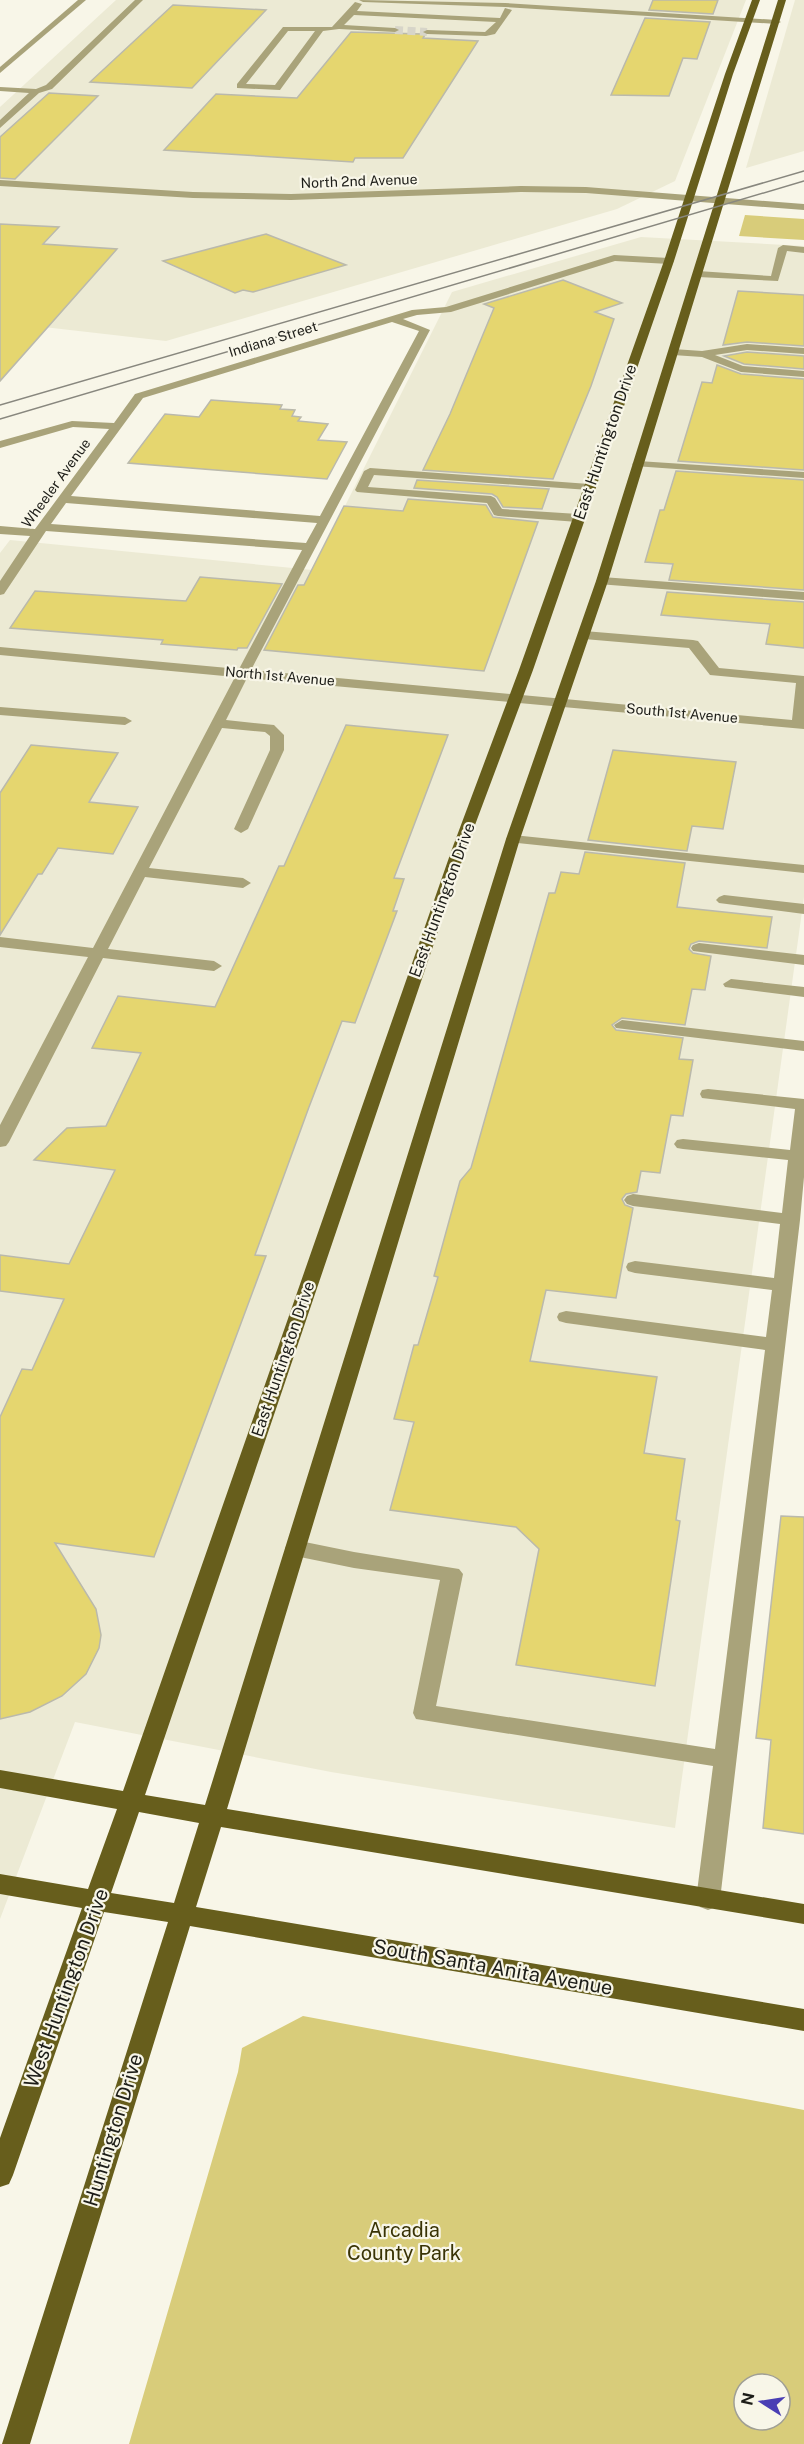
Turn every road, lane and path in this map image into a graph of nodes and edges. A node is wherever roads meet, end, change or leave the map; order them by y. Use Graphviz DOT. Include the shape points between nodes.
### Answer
graph roads {
  1 [pos="82,0"];
  2 [pos="139,0"];
  3 [pos="362,0"];
  4 [pos="567,0"];
  5 [pos="756,0"];
  6 [pos="782,0"];
  7 [pos="401,2"];
  8 [pos="563,8"];
  9 [pos="508,10"];
  10 [pos="352,13"];
  11 [pos="502,20"];
  12 [pos="747,23"];
  13 [pos="776,25"];
  14 [pos="336,27"];
  15 [pos="320,30"];
  16 [pos="395,30"];
  17 [pos="427,32"];
  18 [pos="0,71"];
  19 [pos="0,89"];
  20 [pos="36,91"];
  21 [pos="0,125"];
  22 [pos="0,183"];
  23 [pos="688,198"];
  24 [pos="719,201"];
  25 [pos="804,207"];
  26 [pos="804,250"];
  27 [pos="669,261"];
  28 [pos="698,274"];
  29 [pos="392,319"];
  30 [pos="804,351"];
  31 [pos="673,352"];
  32 [pos="704,354"];
  33 [pos="804,374"];
  34 [pos="140,396"];
  35 [pos="117,426"];
  36 [pos="0,445"];
  37 [pos="638,464"];
  38 [pos="804,475"];
  39 [pos="589,486"];
  40 [pos="63,500"];
  41 [pos="578,518"];
  42 [pos="324,520"];
  43 [pos="0,530"];
  44 [pos="41,530"];
  45 [pos="310,548"];
  46 [pos="602,581"];
  47 [pos="0,591"];
  48 [pos="804,597"];
  49 [pos="584,635"];
  50 [pos="0,651"];
  51 [pos="243,673"];
  52 [pos="516,698"];
  53 [pos="561,702"];
  54 [pos="0,711"];
  55 [pos="125,721"];
  56 [pos="217,723"];
  57 [pos="801,724"];
  58 [pos="241,829"];
  59 [pos="513,839"];
  60 [pos="804,870"];
  61 [pos="140,872"];
  62 [pos="243,883"];
  63 [pos="724,900"];
  64 [pos="804,909"];
  65 [pos="0,942"];
  66 [pos="699,948"];
  67 [pos="98,953"];
  68 [pos="804,960"];
  69 [pos="214,966"];
  70 [pos="731,984"];
  71 [pos="804,992"];
  72 [pos="622,1024"];
  73 [pos="804,1046"];
  74 [pos="708,1094"];
  75 [pos="804,1104"];
  76 [pos="0,1142"];
  77 [pos="683,1144"];
  78 [pos="798,1156"];
  79 [pos="633,1200"];
  80 [pos="791,1220"];
  81 [pos="635,1267"];
  82 [pos="783,1285"];
  83 [pos="567,1317"];
  84 [pos="776,1345"];
  85 [pos="295,1548"];
  86 [pos="725,1759"];
  87 [pos="0,1779"];
  88 [pos="129,1800"];
  89 [pos="213,1816"];
  90 [pos="0,1884"];
  91 [pos="98,1900"];
  92 [pos="708,1900"];
  93 [pos="182,1914"];
  94 [pos="804,1914"];
  95 [pos="804,2020"];
  96 [pos="0,2175"];
  97 [pos="16,2444"];
  1 -- 18 [label="street"];
  2 -- 20 [label="street" via="49,87"];
  3 -- 7 [label="street"];
  3 -- 10 [label="street"];
  4 -- 8 [label="street"];
  5 -- 12 [label="main road, East Huntington Drive"];
  6 -- 13 [label="main road"];
  7 -- 8 [label="street"];
  7 -- 9 [label="street"];
  8 -- 12 [label="street"];
  9 -- 11 [label="street"];
  9 -- 12 [label="street"];
  10 -- 11 [label="street"];
  10 -- 14 [label="street"];
  11 -- 17 [label="street" via="486,34"];
  12 -- 13 [label="street"];
  12 -- 23 [label="main road, East Huntington Drive"];
  13 -- 24 [label="main road"];
  14 -- 15 [label="street"];
  14 -- 16 [label="street"];
  15 -- 15 [label="street" via="286,29 240,86 277,88"];
  19 -- 20 [label="street"];
  20 -- 21 [label="street"];
  22 -- 23 [label="street, North 2nd Avenue" via="238,197 521,189"];
  23 -- 24 [label="street, North 2nd Avenue"];
  23 -- 27 [label="main road, East Huntington Drive"];
  24 -- 25 [label="street, North 2nd Avenue"];
  24 -- 28 [label="main road"];
  26 -- 28 [label="street" via="783,248 775,279"];
  27 -- 29 [label="street, Indiana Street" via="614,258 447,310 416,312"];
  27 -- 39 [label="main road, East Huntington Drive"];
  28 -- 31 [label="main road"];
  29 -- 34 [label="street, Indiana Street"];
  29 -- 42 [label="street" via="425,330"];
  30 -- 32 [label="street" via="747,347"];
  31 -- 32 [label="street"];
  31 -- 37 [label="main road"];
  32 -- 33 [label="street" via="741,369"];
  34 -- 35 [label="street, Wheeler Avenue"];
  35 -- 36 [label="street" via="72,424"];
  35 -- 40 [label="street, Wheeler Avenue"];
  37 -- 38 [label="street"];
  37 -- 46 [label="main road"];
  39 -- 41 [label="main road, East Huntington Drive"];
  39 -- 41 [label="street" via="370,471 361,490 491,500 498,512"];
  40 -- 42 [label="street"];
  40 -- 44 [label="street, Wheeler Avenue"];
  41 -- 52 [label="main road, East Huntington Drive"];
  42 -- 45 [label="street"];
  43 -- 44 [label="street"];
  44 -- 45 [label="street"];
  44 -- 47 [label="street, Wheeler Avenue"];
  45 -- 51 [label="street"];
  46 -- 48 [label="street"];
  46 -- 49 [label="main road"];
  49 -- 53 [label="main road"];
  49 -- 57 [label="street" via="693,644 715,672 803,680"];
  50 -- 51 [label="street, North 1st Avenue"];
  51 -- 52 [label="street, North 1st Avenue"];
  51 -- 56 [label="street"];
  52 -- 53 [label="street, North 1st Avenue"];
  52 -- 88 [label="main road, East Huntington Drive" via="451,871"];
  53 -- 57 [label="street, South 1st Avenue"];
  53 -- 59 [label="main road"];
  54 -- 55 [label="street"];
  56 -- 58 [label="street" via="269,728 277,735 277,750"];
  56 -- 61 [label="street"];
  59 -- 60 [label="street"];
  59 -- 85 [label="main road"];
  61 -- 62 [label="street"];
  61 -- 67 [label="street"];
  63 -- 64 [label="street"];
  65 -- 67 [label="street"];
  66 -- 68 [label="street"];
  67 -- 69 [label="street"];
  67 -- 76 [label="street"];
  70 -- 71 [label="street"];
  72 -- 73 [label="street"];
  74 -- 75 [label="street"];
  75 -- 78 [label="street"];
  77 -- 78 [label="street"];
  78 -- 80 [label="street"];
  79 -- 80 [label="street"];
  80 -- 82 [label="street"];
  81 -- 82 [label="street"];
  82 -- 84 [label="street"];
  83 -- 84 [label="street"];
  84 -- 86 [label="street"];
  85 -- 86 [label="street" via="452,1574 424,1713"];
  85 -- 89 [label="main road"];
  86 -- 92 [label="street"];
  87 -- 88 [label="main road"];
  88 -- 89 [label="main road"];
  88 -- 91 [label="main road, West Huntington Drive"];
  89 -- 92 [label="main road"];
  89 -- 93 [label="main road, Huntington Drive"];
  90 -- 91 [label="main road, South Santa Anita Avenue"];
  91 -- 93 [label="main road, South Santa Anita Avenue"];
  91 -- 96 [label="main road, West Huntington Drive"];
  92 -- 94 [label="main road"];
  93 -- 95 [label="main road, South Santa Anita Avenue"];
  93 -- 97 [label="main road, Huntington Drive"];
}
